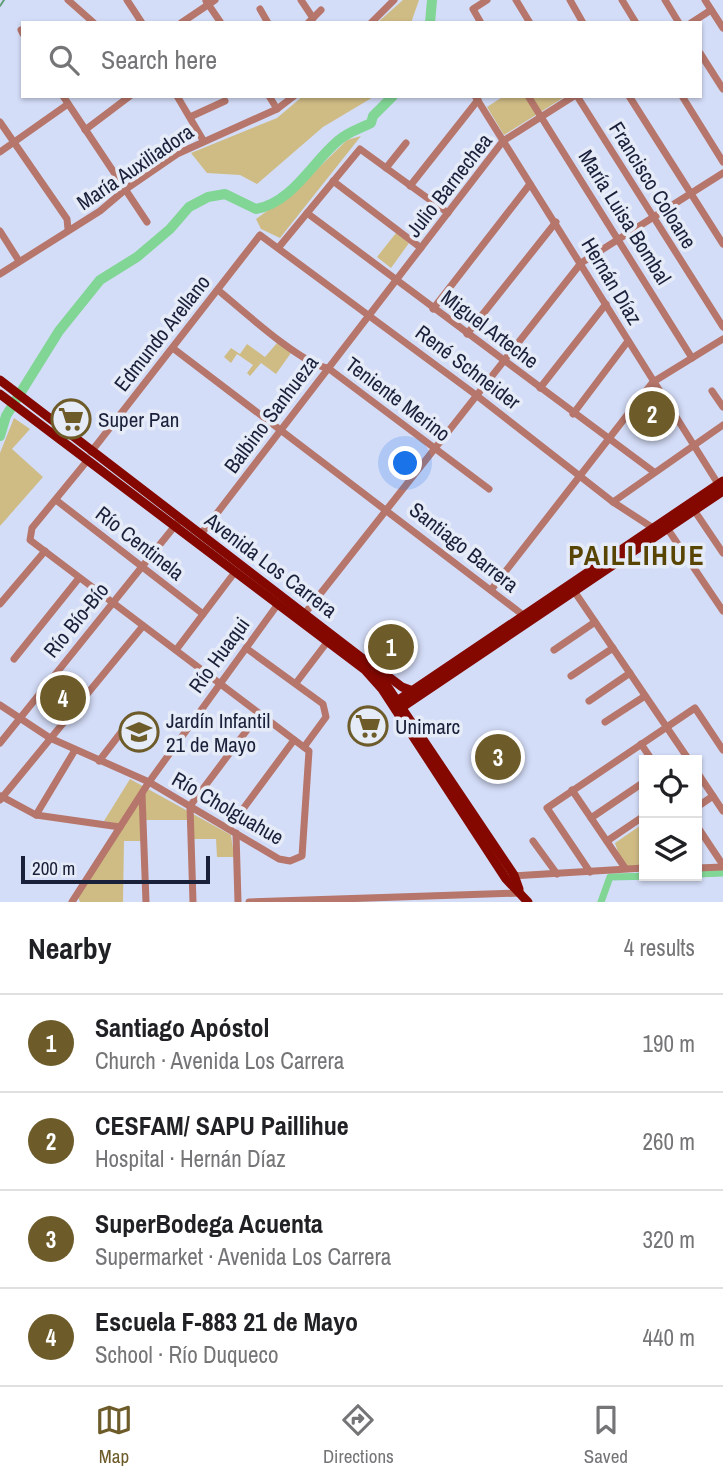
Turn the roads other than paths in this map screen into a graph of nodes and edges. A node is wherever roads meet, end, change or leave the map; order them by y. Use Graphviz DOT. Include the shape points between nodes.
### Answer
graph roads {
  1 [pos="68,0"];
  2 [pos="301,0"];
  3 [pos="394,0"];
  4 [pos="487,0"];
  5 [pos="516,0"];
  6 [pos="570,0"];
  7 [pos="622,0"];
  8 [pos="665,0"];
  9 [pos="705,0"];
  10 [pos="130,1"];
  11 [pos="210,1"];
  12 [pos="260,9"];
  13 [pos="711,9"];
  14 [pos="321,10"];
  15 [pos="92,21"];
  16 [pos="141,21"];
  17 [pos="184,21"];
  18 [pos="220,21"];
  19 [pos="267,21"];
  20 [pos="311,21"];
  21 [pos="373,21"];
  22 [pos="480,21"];
  23 [pos="529,21"];
  24 [pos="582,21"];
  25 [pos="635,21"];
  26 [pos="678,21"];
  27 [pos="694,21"];
  28 [pos="723,28"];
  29 [pos="702,56"];
  30 [pos="723,89"];
  31 [pos="64,98"];
  32 [pos="127,98"];
  33 [pos="178,98"];
  34 [pos="270,98"];
  35 [pos="291,98"];
  36 [pos="476,98"];
  37 [pos="529,98"];
  38 [pos="572,98"];
  39 [pos="576,98"];
  40 [pos="630,98"];
  41 [pos="683,98"];
  42 [pos="225,101"];
  43 [pos="68,104"];
  44 [pos="277,109"];
  45 [pos="190,117"];
  46 [pos="540,117"];
  47 [pos="0,122"];
  48 [pos="85,130"];
  49 [pos="203,140"];
  50 [pos="503,141"];
  51 [pos="13,143"];
  52 [pos="406,143"];
  53 [pos="0,152"];
  54 [pos="723,162"];
  55 [pos="386,168"];
  56 [pos="723,173"];
  57 [pos="333,181"];
  58 [pos="530,184"];
  59 [pos="410,186"];
  60 [pos="126,188"];
  61 [pos="691,194"];
  62 [pos="307,213"];
  63 [pos="448,213"];
  64 [pos="654,218"];
  65 [pos="147,222"];
  66 [pos="556,222"];
  67 [pos="68,229"];
  68 [pos="0,231"];
  69 [pos="260,235"];
  70 [pos="620,239"];
  71 [pos="723,244"];
  72 [pos="279,247"];
  73 [pos="421,248"];
  74 [pos="19,261"];
  75 [pos="581,263"];
  76 [pos="0,274"];
  77 [pos="396,280"];
  78 [pos="218,290"];
  79 [pos="606,304"];
  80 [pos="433,309"];
  81 [pos="369,315"];
  82 [pos="723,327"];
  83 [pos="467,334"];
  84 [pos="723,339"];
  85 [pos="628,341"];
  86 [pos="174,349"];
  87 [pos="692,358"];
  88 [pos="503,360"];
  89 [pos="328,368"];
  90 [pos="1,383"];
  91 [pos="653,383"];
  92 [pos="540,388"];
  93 [pos="712,391"];
  94 [pos="476,394"];
  95 [pos="6,396"];
  96 [pos="723,407"];
  97 [pos="573,414"];
  98 [pos="723,425"];
  99 [pos="281,430"];
  100 [pos="610,439"];
  101 [pos="692,446"];
  102 [pos="435,447"];
  103 [pos="89,457"];
  104 [pos="653,472"];
  105 [pos="582,476"];
  106 [pos="722,488"];
  107 [pos="489,489"];
  108 [pos="56,500"];
  109 [pos="613,502"];
  110 [pos="386,509"];
  111 [pos="694,510"];
  112 [pos="177,523"];
  113 [pos="653,528"];
  114 [pos="667,528"];
  115 [pos="201,534"];
  116 [pos="45,551"];
  117 [pos="723,553"];
  118 [pos="142,566"];
  119 [pos="235,572"];
  120 [pos="79,578"];
  121 [pos="572,588"];
  122 [pos="491,590"];
  123 [pos="112,603"];
  124 [pos="0,604"];
  125 [pos="278,604"];
  126 [pos="722,606"];
  127 [pos="204,614"];
  128 [pos="302,616"];
  129 [pos="527,618"];
  130 [pos="595,622"];
  131 [pos="143,625"];
  132 [pos="328,641"];
  133 [pos="246,648"];
  134 [pos="613,648"];
  135 [pos="554,649"];
  136 [pos="176,650"];
  137 [pos="14,659"];
  138 [pos="365,660"];
  139 [pos="630,673"];
  140 [pos="571,676"];
  141 [pos="219,683"];
  142 [pos="296,683"];
  143 [pos="413,691"];
  144 [pos="645,695"];
  145 [pos="589,701"];
  146 [pos="0,705"];
  147 [pos="398,706"];
  148 [pos="259,713"];
  149 [pos="19,719"];
  150 [pos="605,722"];
  151 [pos="126,726"];
  152 [pos="667,727"];
  153 [pos="50,738"];
  154 [pos="294,740"];
  155 [pos="0,743"];
  156 [pos="641,744"];
  157 [pos="304,747"];
  158 [pos="75,750"];
  159 [pos="723,750"];
  160 [pos="649,755"];
  161 [pos="686,755"];
  162 [pos="99,761"];
  163 [pos="702,780"];
  164 [pos="149,782"];
  165 [pos="639,785"];
  166 [pos="572,790"];
  167 [pos="142,794"];
  168 [pos="713,796"];
  169 [pos="1,798"];
  170 [pos="702,804"];
  171 [pos="190,806"];
  172 [pos="723,811"];
  173 [pos="36,815"];
  174 [pos="591,818"];
  175 [pos="641,818"];
  176 [pos="120,827"];
  177 [pos="233,831"];
  178 [pos="702,834"];
  179 [pos="533,841"];
  180 [pos="607,841"];
  181 [pos="723,866"];
  182 [pos="625,868"];
  183 [pos="639,868"];
  184 [pos="702,868"];
  185 [pos="590,873"];
  186 [pos="557,874"];
  187 [pos="510,877"];
  188 [pos="521,892"];
  189 [pos="72,902"];
  190 [pos="146,902"];
  191 [pos="193,902"];
  192 [pos="239,902"];
  193 [pos="249,902"];
  194 [pos="528,902"];
  1 -- 15 [label="street"];
  2 -- 20 [label="street"];
  3 -- 21 [label="street"];
  4 -- 22 [label="street" via="473,9"];
  5 -- 23 [label="street"];
  6 -- 24 [label="street"];
  7 -- 25 [label="street"];
  8 -- 26 [label="street"];
  9 -- 13 [label="street"];
  10 -- 16 [label="street"];
  11 -- 17 [label="street"];
  11 -- 18 [label="street"];
  12 -- 19 [label="street"];
  13 -- 27 [label="street"];
  13 -- 28 [label="street"];
  14 -- 20 [label="street"];
  29 -- 30 [label="street"];
  31 -- 43 [label="street"];
  32 -- 48 [label="street"];
  33 -- 45 [label="street"];
  34 -- 44 [label="street"];
  35 -- 44 [label="street, María Auxiliadora"];
  36 -- 50 [label="street, Hernán Díaz"];
  36 -- 59 [label="street"];
  37 -- 46 [label="street, María Luisa Bombal"];
  38 -- 46 [label="street, Julio Barnechea"];
  39 -- 64 [label="street, Francisco Coloane"];
  40 -- 61 [label="street"];
  41 -- 54 [label="street"];
  42 -- 45 [label="street"];
  43 -- 48 [label="street"];
  43 -- 51 [label="street"];
  44 -- 49 [label="street, María Auxiliadora"];
  45 -- 49 [label="street"];
  46 -- 50 [label="street, Julio Barnechea"];
  46 -- 70 [label="street, María Luisa Bombal"];
  47 -- 51 [label="street"];
  48 -- 60 [label="street"];
  49 -- 60 [label="street, María Auxiliadora"];
  50 -- 58 [label="street, Hernán Díaz"];
  50 -- 63 [label="street, Julio Barnechea"];
  51 -- 53 [label="street"];
  51 -- 67 [label="street" via="67,219"];
  52 -- 55 [label="street"];
  55 -- 57 [label="street" via="360,149"];
  55 -- 59 [label="street"];
  56 -- 61 [label="street"];
  57 -- 62 [label="street"];
  57 -- 73 [label="street"];
  58 -- 66 [label="street, Hernán Díaz"];
  58 -- 80 [label="street"];
  59 -- 63 [label="street"];
  60 -- 65 [label="street"];
  60 -- 67 [label="street, María Auxiliadora" via="100,211"];
  61 -- 64 [label="street"];
  61 -- 71 [label="street"];
  62 -- 72 [label="street"];
  62 -- 77 [label="street, Miguel Arteche"];
  63 -- 73 [label="street, Julio Barnechea"];
  64 -- 70 [label="street"];
  64 -- 82 [label="street, Francisco Coloane"];
  66 -- 75 [label="street, Hernán Díaz"];
  66 -- 83 [label="street"];
  67 -- 74 [label="street, María Auxiliadora"];
  68 -- 74 [label="street"];
  69 -- 72 [label="street, René Schneider"];
  69 -- 78 [label="street, Edmundo Arellano"];
  70 -- 75 [label="street"];
  70 -- 87 [label="street, María Luisa Bombal"];
  72 -- 81 [label="street, René Schneider"];
  73 -- 77 [label="street, Julio Barnechea"];
  74 -- 76 [label="street, María Auxiliadora"];
  75 -- 79 [label="street, Hernán Díaz"];
  75 -- 88 [label="street"];
  77 -- 80 [label="street, Miguel Arteche"];
  77 -- 81 [label="street, Julio Barnechea"];
  78 -- 86 [label="street, Edmundo Arellano"];
  78 -- 89 [label="street, Teniente Merino" via="303,357"];
  79 -- 85 [label="street, Hernán Díaz"];
  79 -- 92 [label="street"];
  80 -- 83 [label="street, Miguel Arteche"];
  81 -- 89 [label="street, Balbino Sanhueza"];
  81 -- 94 [label="street, René Schneider"];
  83 -- 88 [label="street, Miguel Arteche"];
  84 -- 87 [label="street"];
  85 -- 91 [label="street, Hernán Díaz"];
  85 -- 97 [label="street"];
  86 -- 99 [label="street, Santiago Barrera"];
  86 -- 103 [label="street, Edmundo Arellano"];
  87 -- 91 [label="street"];
  88 -- 92 [label="street, Miguel Arteche"];
  88 -- 94 [label="street"];
  89 -- 99 [label="street, Balbino Sanhueza"];
  89 -- 102 [label="street, Teniente Merino"];
  90 -- 95 [label="main road, Avenida Los Carrera"];
  91 -- 100 [label="street"];
  91 -- 101 [label="street, Hernán Díaz"];
  92 -- 97 [label="street, Miguel Arteche"];
  93 -- 96 [label="street"];
  94 -- 102 [label="street"];
  94 -- 105 [label="street, René Schneider"];
  95 -- 103 [label="main road, Avenida Los Carrera"];
  97 -- 100 [label="street, Miguel Arteche"];
  98 -- 101 [label="street"];
  99 -- 110 [label="street, Santiago Barrera"];
  99 -- 115 [label="street, Balbino Sanhueza"];
  100 -- 104 [label="street, Miguel Arteche"];
  100 -- 105 [label="street"];
  101 -- 104 [label="street"];
  101 -- 106 [label="street, Hernán Díaz"];
  102 -- 107 [label="street, Teniente Merino"];
  102 -- 110 [label="street"];
  103 -- 108 [label="street, Edmundo Arellano"];
  103 -- 112 [label="main road, Avenida Los Carrera"];
  104 -- 109 [label="street"];
  105 -- 109 [label="street, René Schneider"];
  105 -- 122 [label="street"];
  106 -- 111 [label="main road"];
  106 -- 113 [label="main road"];
  108 -- 116 [label="street, Edmundo Arellano" via="32,528 30,540"];
  108 -- 118 [label="street, Río Centinela"];
  109 -- 113 [label="street, René Schneider"];
  110 -- 122 [label="street, Santiago Barrera"];
  110 -- 128 [label="street"];
  111 -- 114 [label="main road"];
  111 -- 117 [label="street"];
  112 -- 115 [label="main road, Avenida Los Carrera"];
  112 -- 118 [label="street, Río Bío-Bío"];
  112 -- 119 [label="main road, Avenida Los Carrera"];
  113 -- 114 [label="street"];
  113 -- 121 [label="main road"];
  114 -- 121 [label="main road"];
  114 -- 126 [label="street"];
  115 -- 128 [label="main road, Avenida Los Carrera"];
  116 -- 120 [label="street"];
  116 -- 124 [label="street"];
  118 -- 123 [label="street, Río Bío-Bío"];
  118 -- 127 [label="street, Río Centinela"];
  119 -- 125 [label="main road, Avenida Los Carrera"];
  119 -- 127 [label="street"];
  120 -- 123 [label="street"];
  120 -- 137 [label="street"];
  121 -- 129 [label="main road"];
  121 -- 130 [label="street"];
  122 -- 129 [label="street, Santiago Barrera"];
  123 -- 131 [label="street"];
  123 -- 149 [label="street, Río Bío-Bío"];
  125 -- 128 [label="main road, Avenida Los Carrera"];
  125 -- 133 [label="street, Río Huaqui"];
  127 -- 136 [label="street"];
  128 -- 132 [label="main road, Avenida Los Carrera"];
  128 -- 138 [label="main road, Avenida Los Carrera"];
  129 -- 143 [label="main road"];
  129 -- 147 [label="main road"];
  130 -- 134 [label="street"];
  130 -- 135 [label="street"];
  131 -- 136 [label="street"];
  131 -- 153 [label="street"];
  132 -- 142 [label="street"];
  132 -- 147 [label="main road, Avenida Los Carrera" via="365,670"];
  133 -- 141 [label="street, Río Huaqui"];
  133 -- 142 [label="street"];
  134 -- 139 [label="street"];
  134 -- 140 [label="street"];
  136 -- 141 [label="street"];
  138 -- 143 [label="main road"];
  138 -- 147 [label="main road, Avenida Los Carrera"];
  139 -- 144 [label="street"];
  139 -- 145 [label="street"];
  141 -- 148 [label="street"];
  141 -- 164 [label="street, Río Huaqui"];
  142 -- 157 [label="street" via="323,704 326,718"];
  143 -- 147 [label="main road"];
  144 -- 150 [label="street"];
  144 -- 152 [label="street"];
  146 -- 149 [label="street, Río Cholguahue"];
  147 -- 187 [label="main road, Avenida Los Carrera"];
  148 -- 154 [label="street"];
  148 -- 171 [label="street"];
  149 -- 153 [label="street, Río Cholguahue"];
  149 -- 155 [label="street, Río Bío-Bío"];
  151 -- 162 [label="street"];
  152 -- 156 [label="street"];
  152 -- 159 [label="street" via="695,708"];
  152 -- 161 [label="street"];
  153 -- 158 [label="street, Río Cholguahue"];
  153 -- 169 [label="street"];
  154 -- 157 [label="street"];
  154 -- 177 [label="street"];
  156 -- 160 [label="street"];
  156 -- 166 [label="street"];
  157 -- 177 [label="street, Río Cholguahue" via="310,758 302,856 279,859"];
  158 -- 162 [label="street, Río Cholguahue"];
  158 -- 173 [label="street"];
  162 -- 164 [label="street, Río Cholguahue"];
  163 -- 168 [label="street"];
  164 -- 167 [label="street, Río Huaqui"];
  164 -- 171 [label="street, Río Cholguahue"];
  165 -- 174 [label="street"];
  166 -- 174 [label="street"];
  166 -- 185 [label="street" via="547,808"];
  167 -- 176 [label="street, Río Huaqui"];
  167 -- 190 [label="street"];
  168 -- 170 [label="street"];
  168 -- 172 [label="street"];
  169 -- 173 [label="street"];
  171 -- 177 [label="street, Río Cholguahue"];
  171 -- 191 [label="street"];
  173 -- 176 [label="street"];
  174 -- 180 [label="street"];
  175 -- 180 [label="street"];
  176 -- 189 [label="street, Río Huaqui"];
  177 -- 192 [label="street"];
  178 -- 181 [label="street"];
  179 -- 186 [label="street"];
  180 -- 182 [label="street"];
  181 -- 184 [label="street"];
  182 -- 183 [label="street"];
  182 -- 185 [label="street"];
  185 -- 186 [label="street"];
  186 -- 187 [label="street"];
  187 -- 188 [label="main road, Avenida Los Carrera"];
  188 -- 193 [label="street"];
  188 -- 194 [label="main road, Avenida Los Carrera"];
}
